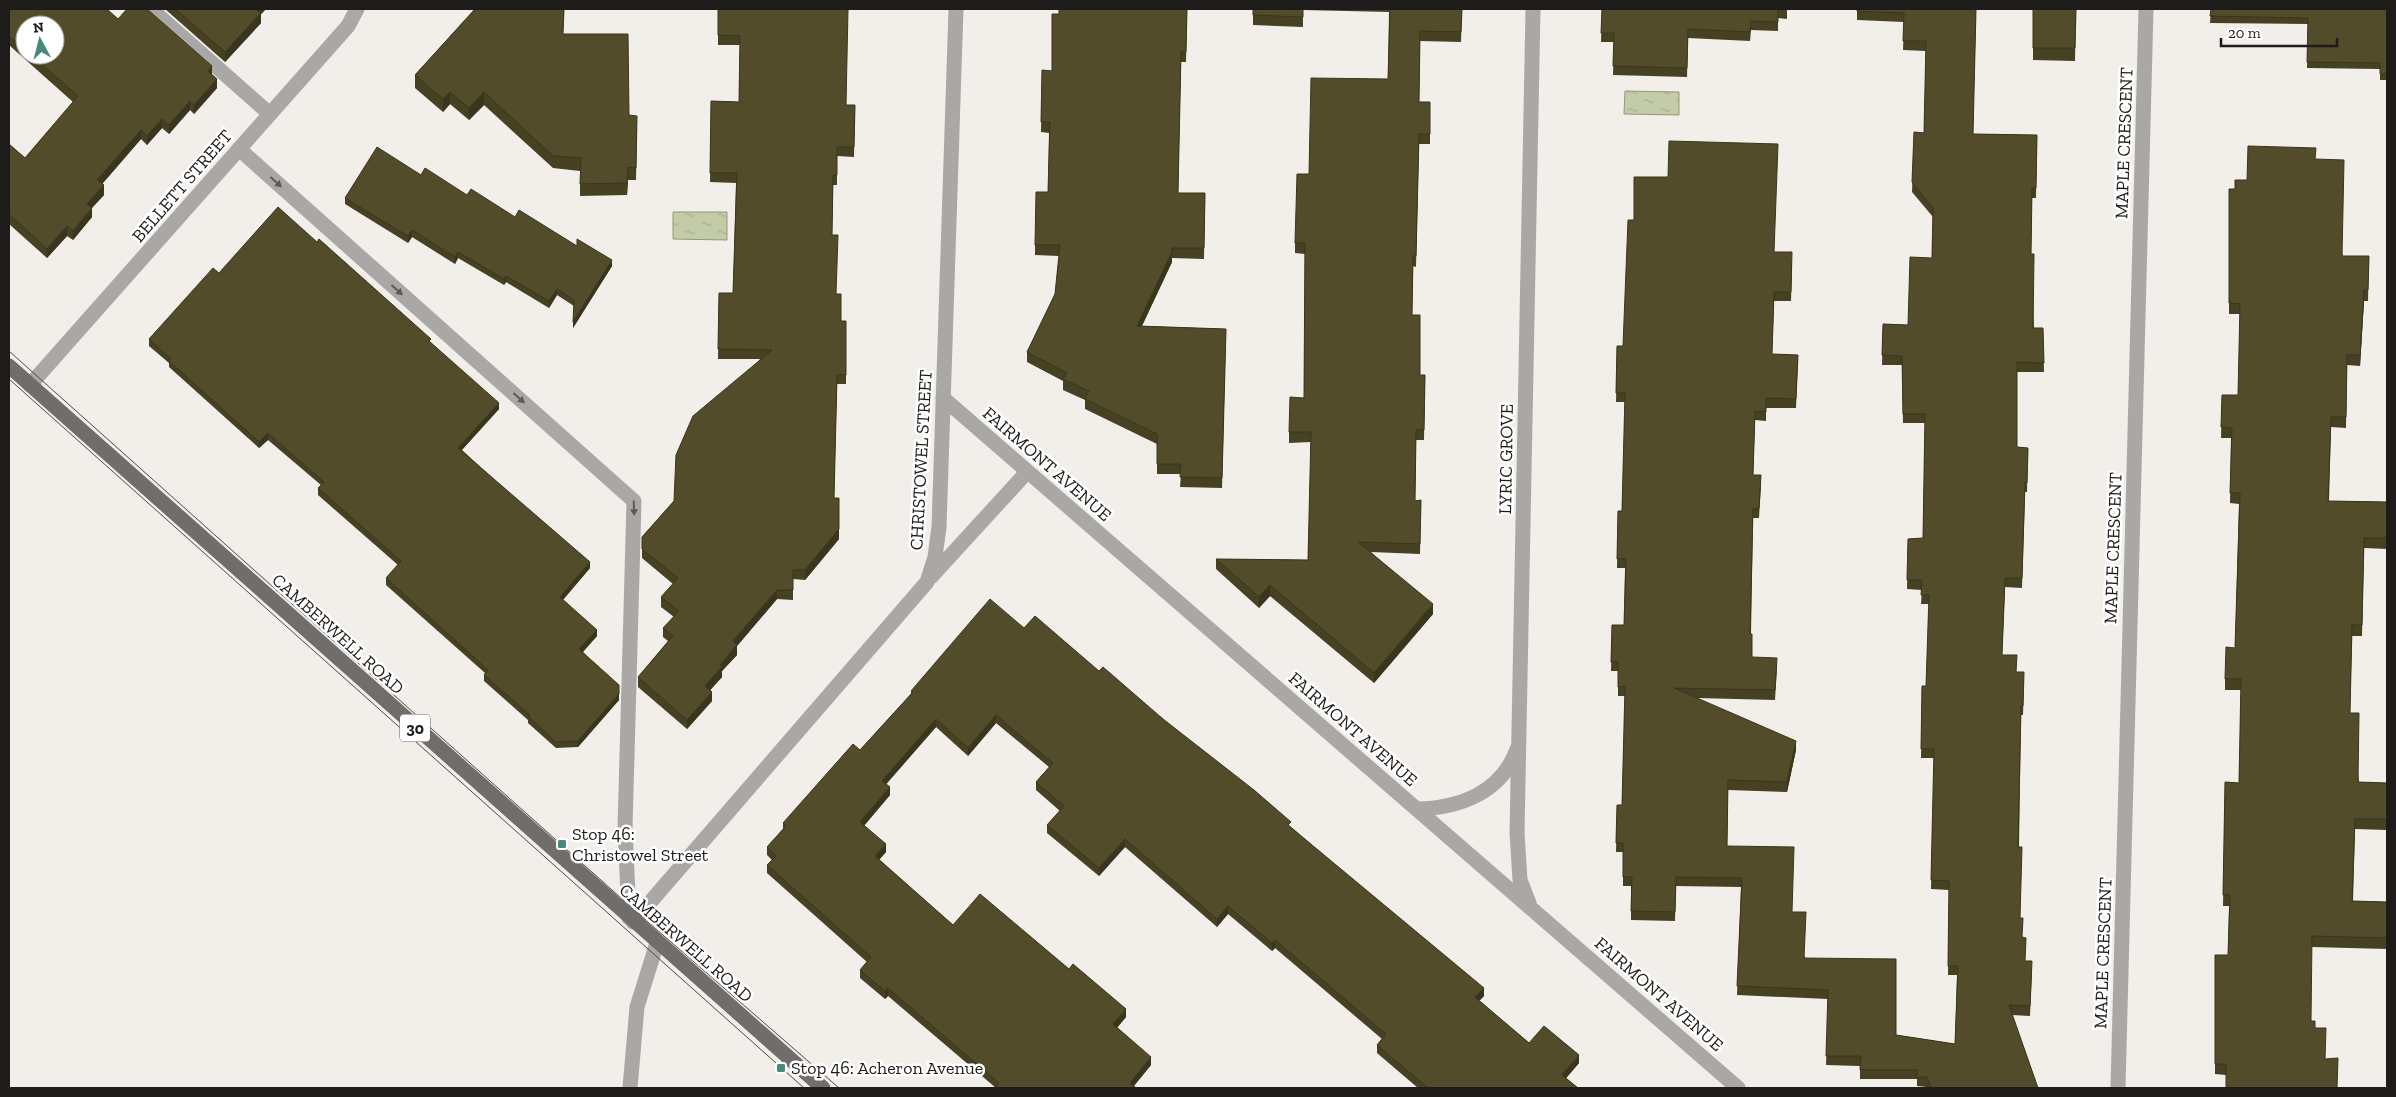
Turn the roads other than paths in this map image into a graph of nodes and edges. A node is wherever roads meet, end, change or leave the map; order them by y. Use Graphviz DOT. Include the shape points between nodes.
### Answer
graph roads {
  1 [pos="151,9"];
  2 [pos="357,9"];
  3 [pos="956,9"];
  4 [pos="1533,9"];
  5 [pos="2146,9"];
  6 [pos="270,114"];
  7 [pos="239,149"];
  8 [pos="9,366"];
  9 [pos="30,384"];
  10 [pos="943,398"];
  11 [pos="1027,472"];
  12 [pos="927,582"];
  13 [pos="1520,741"];
  14 [pos="1418,809"];
  15 [pos="1532,908"];
  16 [pos="631,920"];
  17 [pos="657,943"];
  18 [pos="630,1088"];
  19 [pos="823,1088"];
  20 [pos="1738,1088"];
  21 [pos="2118,1088"];
  1 -- 6 [label="street"];
  2 -- 6 [label="street, BELLETT STREET" via="348,26"];
  3 -- 10 [label="street, CHRISTOWEL STREET"];
  4 -- 13 [label="street, LYRIC GROVE"];
  5 -- 21 [label="street, MAPLE CRESCENT"];
  6 -- 7 [label="street, BELLETT STREET"];
  7 -- 9 [label="street, BELLETT STREET"];
  7 -- 16 [label="street, one-way" via="634,501 625,828"];
  8 -- 9 [label="main road, CAMBERWELL ROAD / 30"];
  9 -- 16 [label="main road, CAMBERWELL ROAD / 30"];
  10 -- 11 [label="street, FAIRMONT AVENUE"];
  10 -- 12 [label="street, CHRISTOWEL STREET" via="938,543"];
  11 -- 12 [label="street"];
  11 -- 14 [label="street, FAIRMONT AVENUE"];
  12 -- 16 [label="street, CHRISTOWEL STREET"];
  13 -- 14 [label="street" via="1510,766 1482,793 1458,804"];
  13 -- 15 [label="street, LYRIC GROVE" via="1518,868"];
  14 -- 15 [label="street, FAIRMONT AVENUE"];
  15 -- 20 [label="street, FAIRMONT AVENUE"];
  16 -- 17 [label="main road, CAMBERWELL ROAD / 30"];
  17 -- 18 [label="street" via="637,1007"];
  17 -- 19 [label="main road, CAMBERWELL ROAD / 30"];
}
